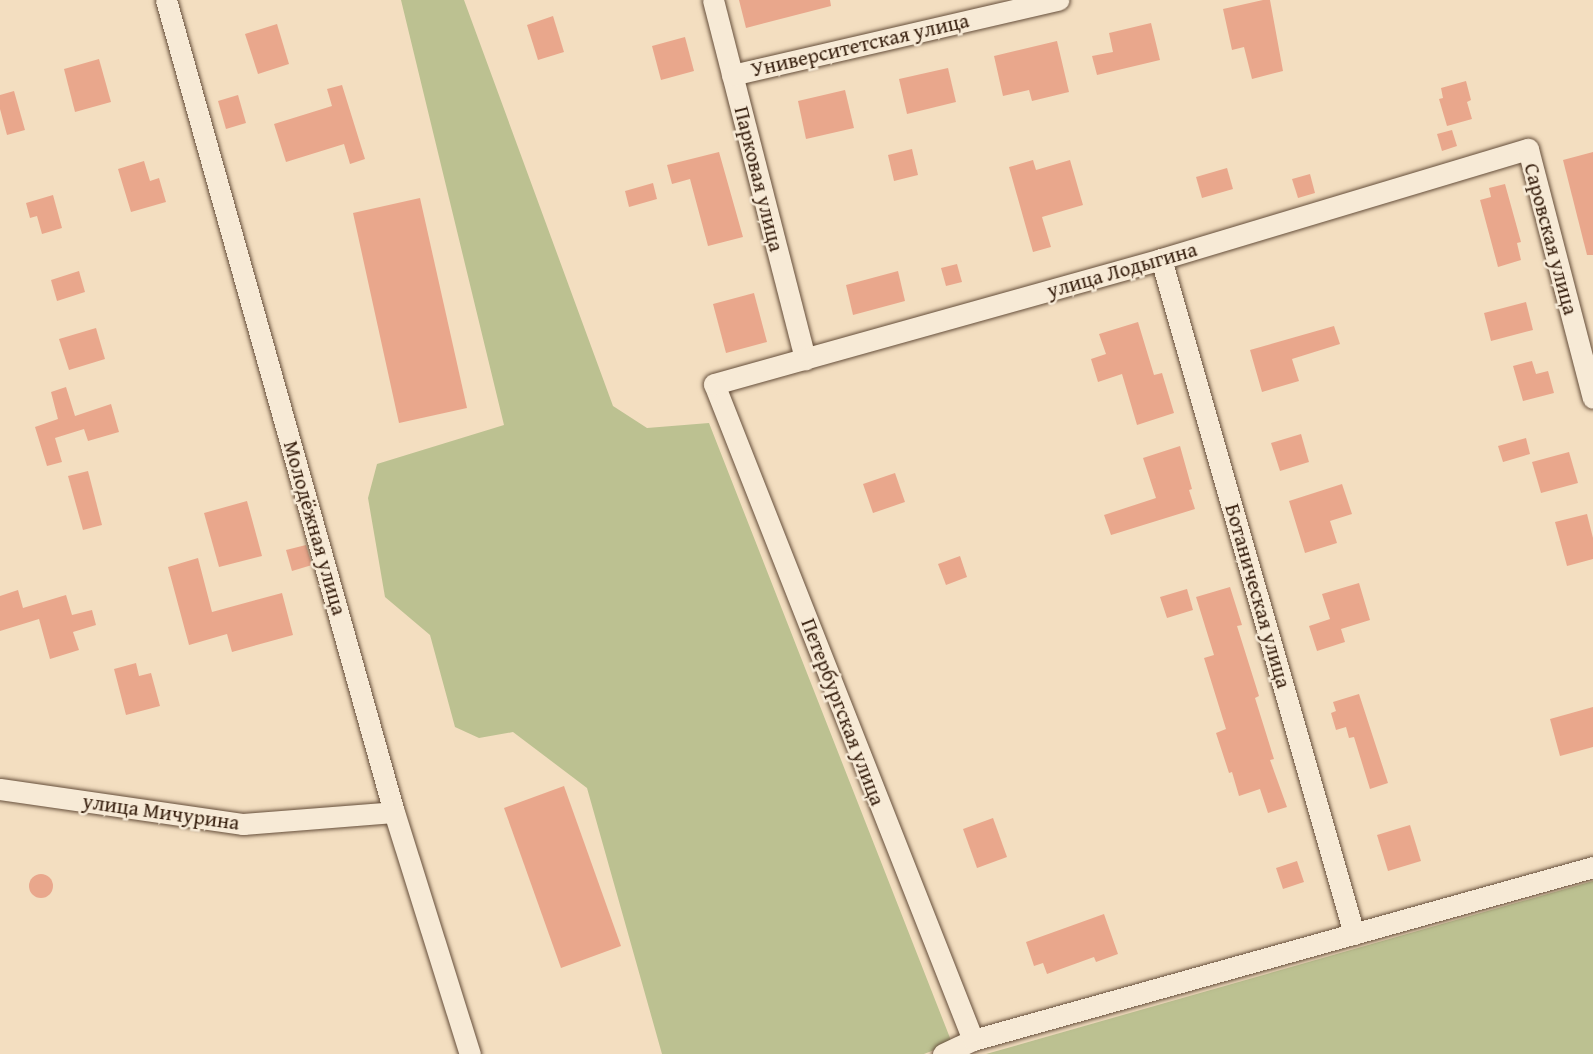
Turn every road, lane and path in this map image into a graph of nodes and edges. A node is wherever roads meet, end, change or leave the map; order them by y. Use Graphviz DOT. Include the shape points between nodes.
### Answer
graph roads {
  1 [pos="166,0"];
  2 [pos="712,0"];
  3 [pos="1058,0"];
  4 [pos="732,75"];
  5 [pos="1528,149"];
  6 [pos="1161,259"];
  7 [pos="805,359"];
  8 [pos="714,384"];
  9 [pos="1593,398"];
  10 [pos="0,789"];
  11 [pos="394,812"];
  12 [pos="1593,867"];
  13 [pos="1354,934"];
  14 [pos="973,1040"];
  15 [pos="470,1054"];
  16 [pos="943,1054"];
  1 -- 11 [label="street, Молодёжная улица"];
  2 -- 4 [label="street, Парковая улица"];
  3 -- 4 [label="street, Университетская улица"];
  4 -- 7 [label="street, Парковая улица"];
  5 -- 6 [label="street, улица Лодыгина"];
  5 -- 9 [label="street, Саровская улица"];
  6 -- 7 [label="street, улица Лодыгина"];
  6 -- 13 [label="street, Ботаническая улица"];
  7 -- 8 [label="street, улица Лодыгина"];
  8 -- 14 [label="street, Петербургская улица"];
  10 -- 11 [label="street, улица Мичурина" via="243,825"];
  11 -- 15 [label="street, Молодёжная улица"];
  12 -- 13 [label="street"];
  13 -- 14 [label="street"];
  14 -- 16 [label="street"];
}
